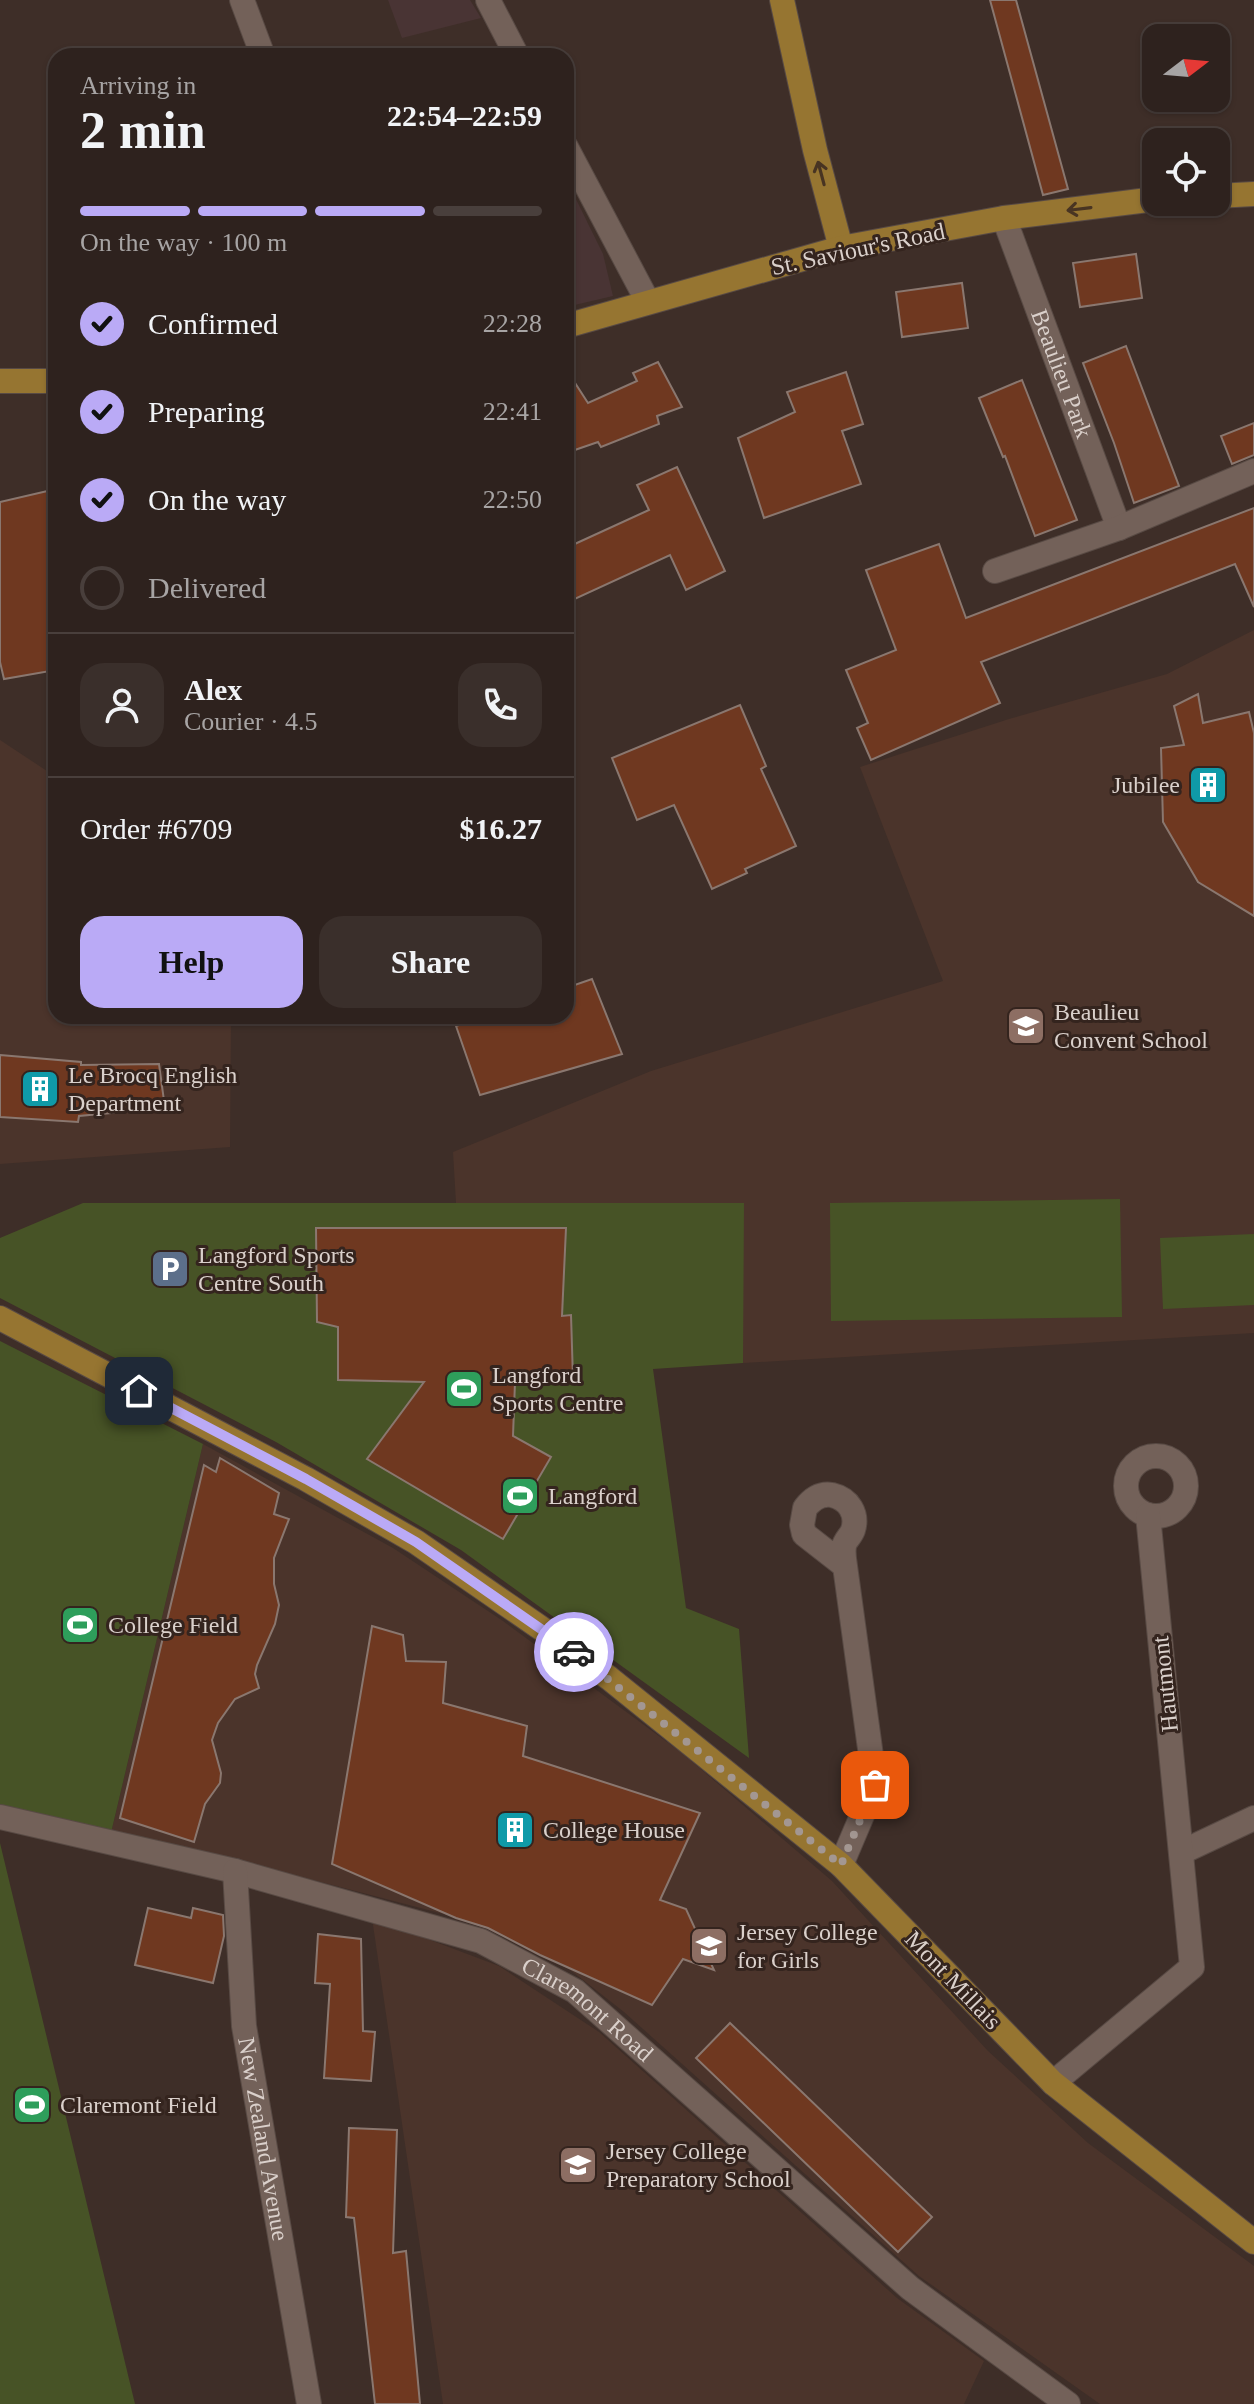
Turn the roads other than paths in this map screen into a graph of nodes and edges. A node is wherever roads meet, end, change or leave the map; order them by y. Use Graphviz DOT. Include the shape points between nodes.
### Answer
graph roads {
  1 [pos="242,0"];
  2 [pos="488,0"];
  3 [pos="782,0"];
  4 [pos="260,48"];
  5 [pos="513,48"];
  6 [pos="574,162"];
  7 [pos="1254,194"];
  8 [pos="1230,195"];
  9 [pos="1142,201"];
  10 [pos="1004,218"];
  11 [pos="841,248"];
  12 [pos="648,302"];
  13 [pos="574,324"];
  14 [pos="0,381"];
  15 [pos="48,381"];
  16 [pos="1254,471"];
  17 [pos="1119,528"];
  18 [pos="995,571"];
  19 [pos="0,1318"];
  20 [pos="1148,1515"];
  21 [pos="845,1566"];
  22 [pos="0,1817"];
  23 [pos="1254,1818"];
  24 [pos="1182,1852"];
  25 [pos="841,1865"];
  26 [pos="235,1871"];
  27 [pos="1053,2083"];
  28 [pos="1254,2242"];
  29 [pos="309,2404"];
  30 [pos="1068,2404"];
  1 -- 4 [label="street"];
  2 -- 5 [label="street"];
  11 -- 3 [label="main road, one-way"];
  6 -- 12 [label="street"];
  7 -- 8 [label="main road"];
  9 -- 10 [label="main road, St. Saviour's Road, one-way"];
  10 -- 11 [label="main road, St. Saviour's Road"];
  10 -- 17 [label="street, Beaulieu Park"];
  11 -- 12 [label="main road, St. Saviour's Road"];
  12 -- 13 [label="main road, St. Saviour's Road"];
  14 -- 15 [label="main road"];
  16 -- 17 [label="street"];
  17 -- 18 [label="street"];
  19 -- 25 [label="main road, Mont Millais" via="416,1542 609,1678"];
  20 -- 24 [label="street, Hautmont"];
  21 -- 25 [label="street" via="875,1785"];
  22 -- 26 [label="street, Claremont Road"];
  23 -- 24 [label="street"];
  24 -- 27 [label="street, Hautmont" via="1192,1967"];
  25 -- 27 [label="main road, Mont Millais"];
  26 -- 29 [label="street, New Zealand Avenue" via="244,2026"];
  26 -- 30 [label="street, Claremont Road" via="481,1941 575,1991 910,2288"];
  27 -- 28 [label="main road, Mont Millais"];
}
